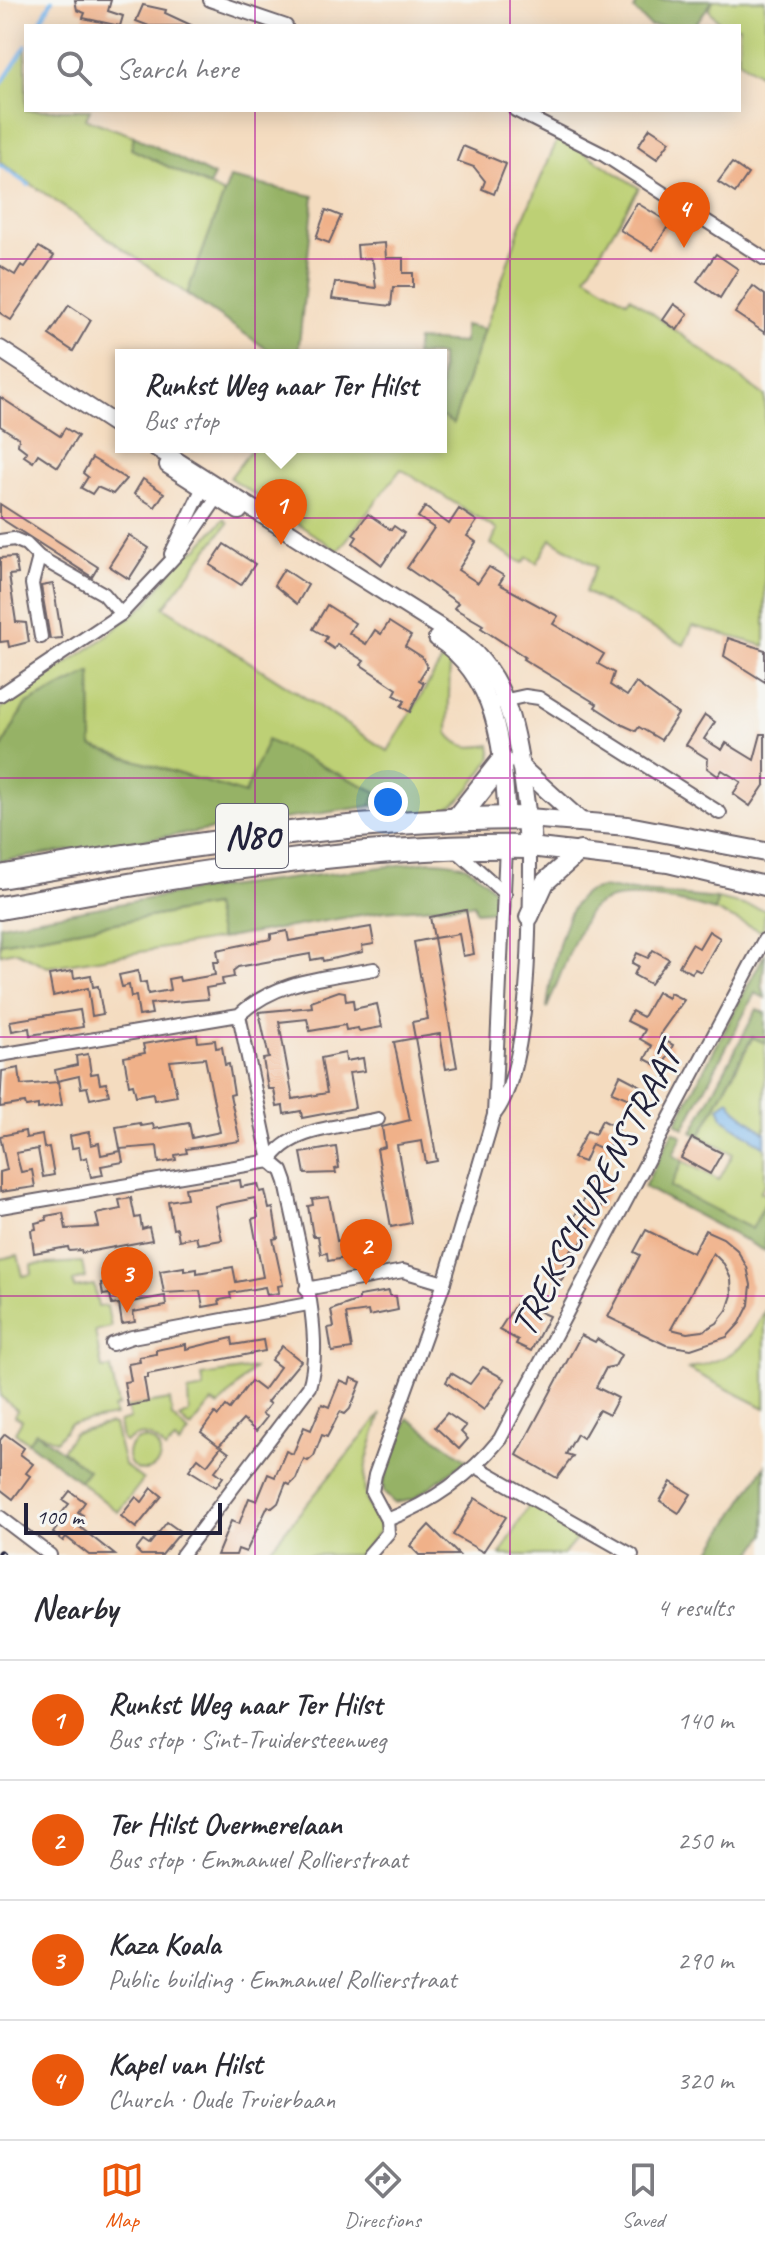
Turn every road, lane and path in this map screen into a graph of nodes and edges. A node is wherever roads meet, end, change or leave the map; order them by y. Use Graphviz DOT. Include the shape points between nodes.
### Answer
graph roads {
  1 [pos="210,0"];
  2 [pos="280,24"];
  3 [pos="519,112"];
  4 [pos="765,259"];
  5 [pos="0,349"];
  6 [pos="115,424"];
  7 [pos="155,453"];
  8 [pos="163,453"];
  9 [pos="204,483"];
  10 [pos="220,493"];
  11 [pos="0,541"];
  12 [pos="39,557"];
  13 [pos="165,568"];
  14 [pos="121,614"];
  15 [pos="41,637"];
  16 [pos="0,695"];
  17 [pos="498,702"];
  18 [pos="511,764"];
  19 [pos="720,813"];
  20 [pos="518,818"];
  21 [pos="457,819"];
  22 [pos="582,822"];
  23 [pos="506,846"];
  24 [pos="451,847"];
  25 [pos="530,847"];
  26 [pos="580,851"];
  27 [pos="765,852"];
  28 [pos="0,877"];
  29 [pos="765,886"];
  30 [pos="505,894"];
  31 [pos="0,908"];
  32 [pos="529,917"];
  33 [pos="764,940"];
  34 [pos="374,969"];
  35 [pos="239,1015"];
  36 [pos="0,1055"];
  37 [pos="494,1115"];
  38 [pos="378,1119"];
  39 [pos="270,1161"];
  40 [pos="0,1207"];
  41 [pos="444,1283"];
  42 [pos="306,1289"];
  43 [pos="308,1304"];
  44 [pos="112,1344"];
  45 [pos="477,1467"];
  46 [pos="0,1517"];
  47 [pos="387,1520"];
  48 [pos="50,1555"];
  49 [pos="182,1555"];
  50 [pos="369,1555"];
  51 [pos="632,1555"];
  1 -- 2 [label="street"];
  3 -- 4 [label="street" via="604,155"];
  5 -- 6 [label="main road"];
  7 -- 9 [label="main road"];
  8 -- 9 [label="main road"];
  9 -- 10 [label="main road"];
  9 -- 13 [label="street"];
  10 -- 13 [label="street"];
  10 -- 17 [label="main road" via="471,649 495,677"];
  11 -- 12 [label="street" via="14,539"];
  12 -- 14 [label="street" via="104,594"];
  12 -- 15 [label="street" via="32,584"];
  13 -- 14 [label="street"];
  14 -- 16 [label="street"];
  17 -- 18 [label="main road"];
  17 -- 19 [label="street" via="539,698"];
  18 -- 20 [label="main road"];
  18 -- 21 [label="highway"];
  18 -- 22 [label="main road"];
  20 -- 21 [label="highway, N80"];
  20 -- 22 [label="main road, N80"];
  20 -- 23 [label="highway"];
  20 -- 25 [label="highway"];
  21 -- 28 [label="highway, N80" via="312,828"];
  22 -- 27 [label="main road, N80" via="671,832"];
  23 -- 24 [label="highway, N80"];
  23 -- 25 [label="highway, N80"];
  23 -- 30 [label="street"];
  24 -- 30 [label="street"];
  24 -- 31 [label="highway, N80" via="300,857"];
  25 -- 26 [label="main road, N80"];
  25 -- 32 [label="street"];
  26 -- 29 [label="main road, N80" via="668,863"];
  26 -- 32 [label="main road" via="545,882"];
  30 -- 37 [label="street"];
  32 -- 37 [label="street" via="518,1043 506,1098"];
  33 -- 45 [label="street, TREKSCHURENSTRAAT" via="500,1439"];
  34 -- 35 [label="street" via="278,987"];
  35 -- 36 [label="street"];
  35 -- 39 [label="street"];
  37 -- 41 [label="street"];
  38 -- 39 [label="street" via="296,1137 279,1147"];
  39 -- 40 [label="street"];
  39 -- 42 [label="street" via="286,1182"];
  41 -- 42 [label="street" via="403,1271"];
  41 -- 47 [label="street" via="375,1475 372,1492"];
  42 -- 43 [label="street"];
  43 -- 44 [label="street"];
  43 -- 49 [label="street" via="315,1368 309,1387"];
  45 -- 47 [label="street, TREKSCHURENSTRAAT" via="411,1511"];
  45 -- 51 [label="street"];
  46 -- 48 [label="street"];
  47 -- 50 [label="street" via="388,1533"];
}
